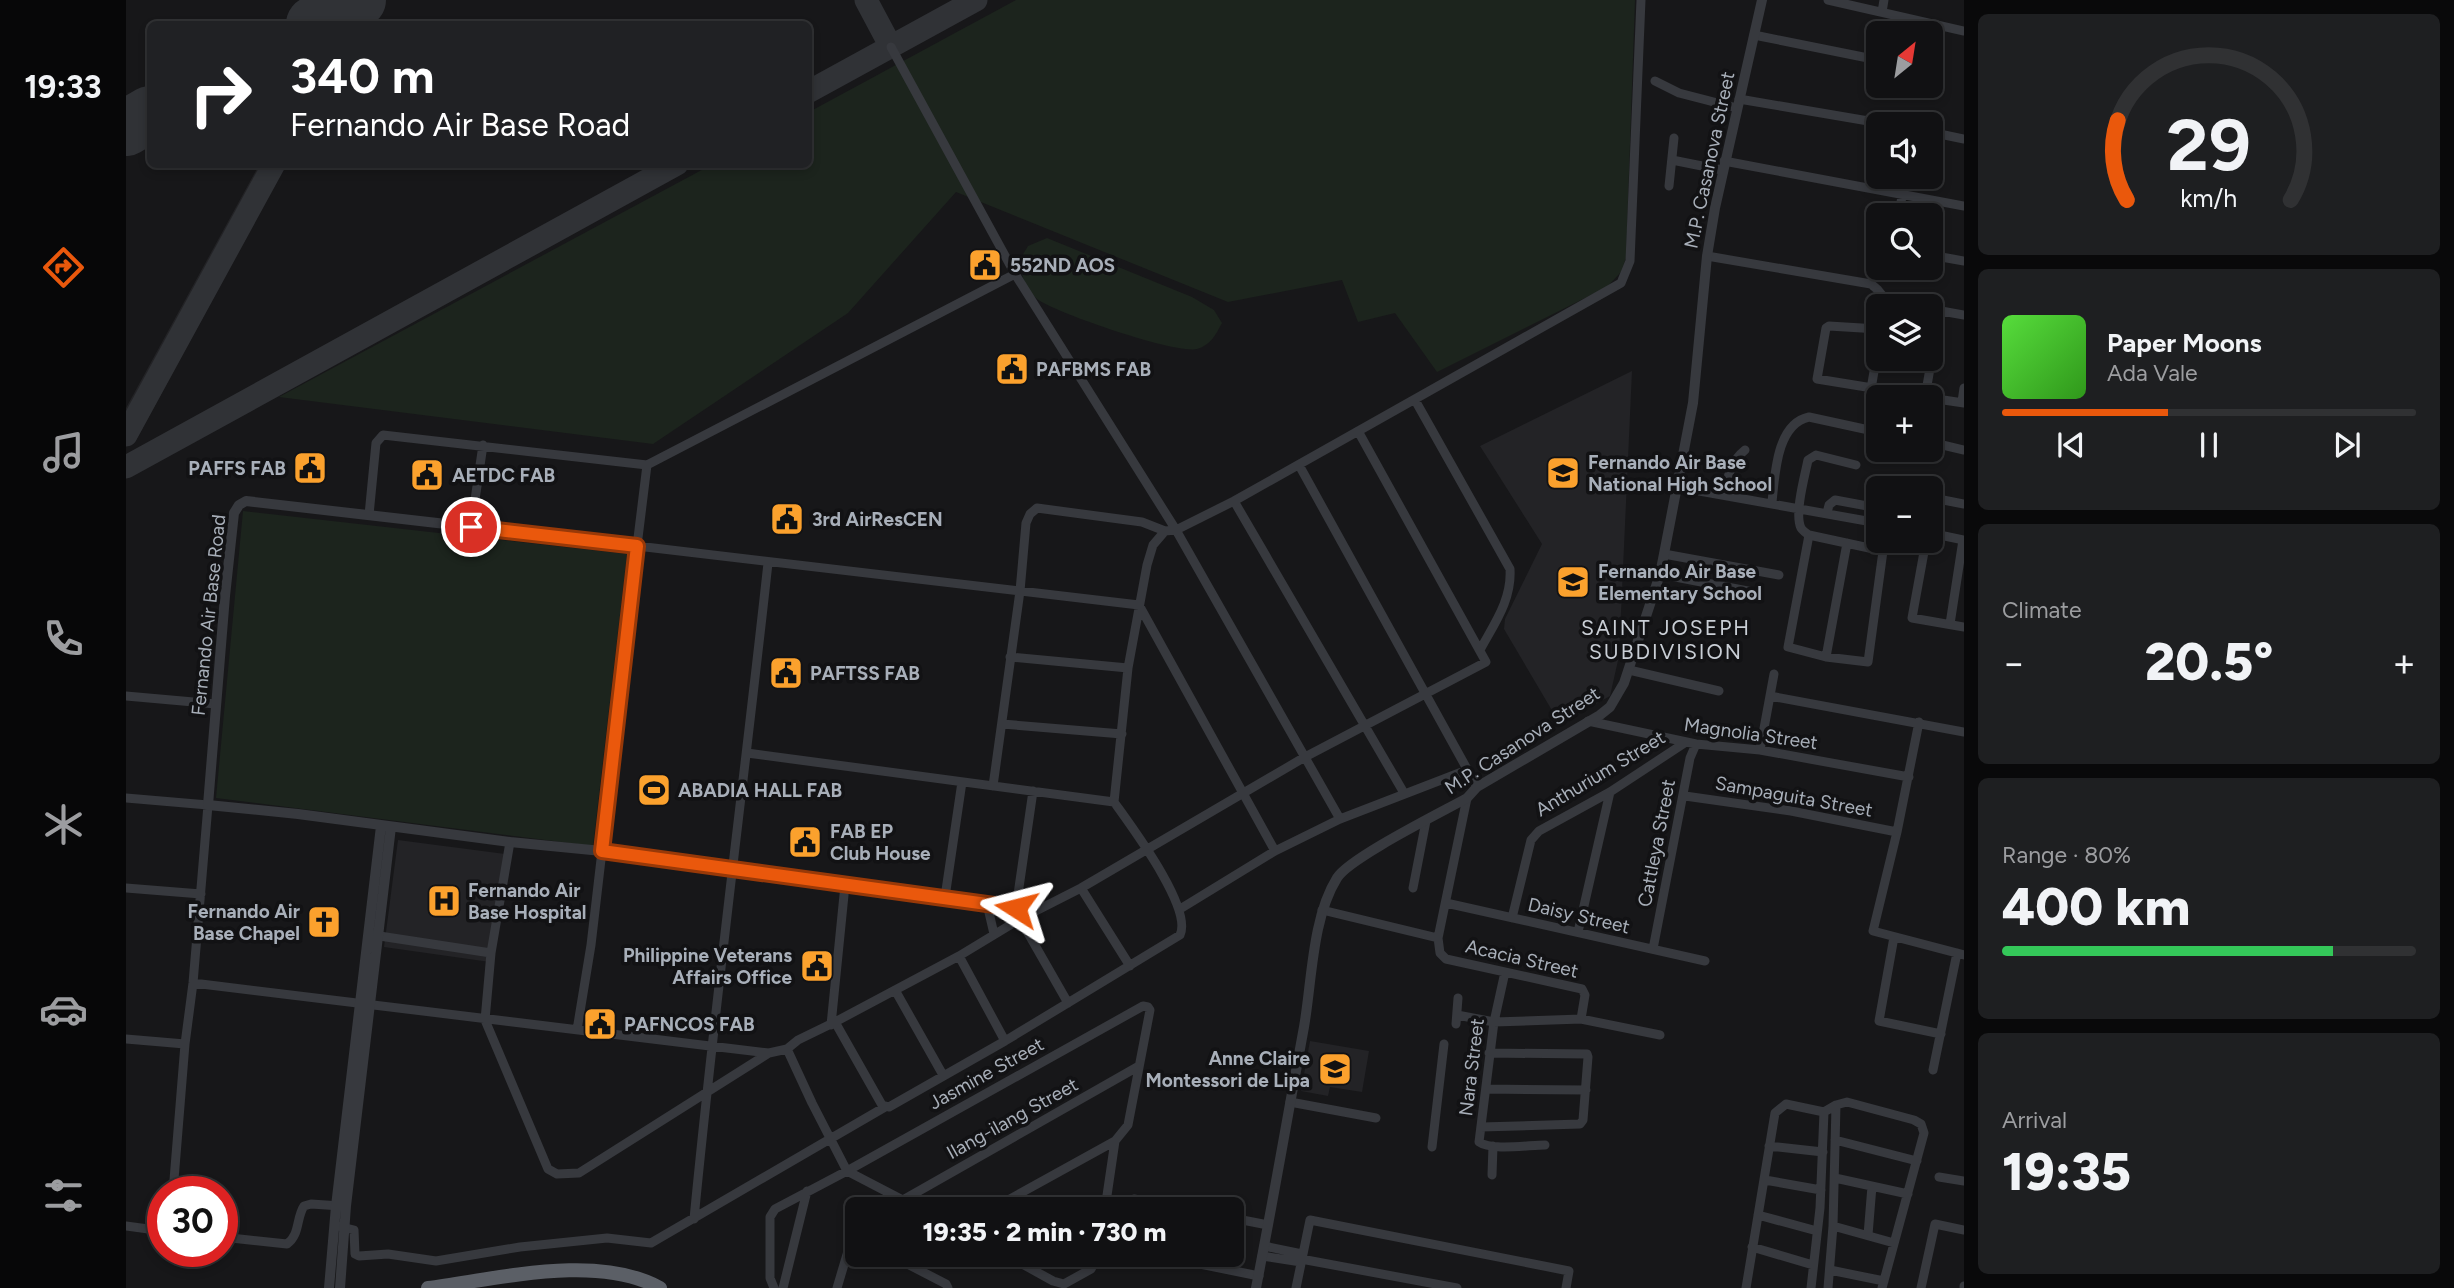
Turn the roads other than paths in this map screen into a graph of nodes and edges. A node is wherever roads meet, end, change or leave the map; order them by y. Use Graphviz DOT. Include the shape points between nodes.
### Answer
graph roads {
  1 [pos="1641,0"];
  2 [pos="1762,0"];
  3 [pos="1828,0"];
  4 [pos="1884,0"];
  5 [pos="1882,12"];
  6 [pos="1964,31"];
  7 [pos="1754,35"];
  8 [pos="891,47"];
  9 [pos="1866,58"];
  10 [pos="1655,81"];
  11 [pos="1738,104"];
  12 [pos="1866,121"];
  13 [pos="1943,135"];
  14 [pos="1674,138"];
  15 [pos="1964,139"];
  16 [pos="1672,160"];
  17 [pos="1723,166"];
  18 [pos="1669,187"];
  19 [pos="1903,189"];
  20 [pos="1902,194"];
  21 [pos="1901,203"];
  22 [pos="1964,206"];
  23 [pos="1707,256"];
  24 [pos="1943,257"];
  25 [pos="1964,261"];
  26 [pos="1015,274"];
  27 [pos="1881,294"];
  28 [pos="1943,312"];
  29 [pos="1964,316"];
  30 [pos="1866,328"];
  31 [pos="1866,388"];
  32 [pos="1964,388"];
  33 [pos="1943,400"];
  34 [pos="1415,401"];
  35 [pos="1963,403"];
  36 [pos="1866,430"];
  37 [pos="1358,431"];
  38 [pos="483,445"];
  39 [pos="1943,445"];
  40 [pos="1745,450"];
  41 [pos="1964,450"];
  42 [pos="647,465"];
  43 [pos="1299,465"];
  44 [pos="1856,465"];
  45 [pos="1677,487"];
  46 [pos="1724,494"];
  47 [pos="1943,500"];
  48 [pos="1234,501"];
  49 [pos="1772,502"];
  50 [pos="1964,504"];
  51 [pos="1866,506"];
  52 [pos="1799,508"];
  53 [pos="1828,513"];
  54 [pos="369,515"];
  55 [pos="1866,521"];
  56 [pos="471,527"];
  57 [pos="1177,530"];
  58 [pos="1165,531"];
  59 [pos="1809,535"];
  60 [pos="1943,536"];
  61 [pos="1964,540"];
  62 [pos="1847,543"];
  63 [pos="637,546"];
  64 [pos="1924,553"];
  65 [pos="1664,554"];
  66 [pos="768,563"];
  67 [pos="1660,574"];
  68 [pos="1779,575"];
  69 [pos="1020,591"];
  70 [pos="1758,593"];
  71 [pos="1139,606"];
  72 [pos="1950,624"];
  73 [pos="1964,627"];
  74 [pos="1479,650"];
  75 [pos="1010,657"];
  76 [pos="1826,657"];
  77 [pos="1128,668"];
  78 [pos="1629,670"];
  79 [pos="1774,674"];
  80 [pos="1719,691"];
  81 [pos="1424,693"];
  82 [pos="1770,695"];
  83 [pos="126,696"];
  84 [pos="216,704"];
  85 [pos="1588,721"];
  86 [pos="1919,722"];
  87 [pos="1002,724"];
  88 [pos="1364,726"];
  89 [pos="1964,732"];
  90 [pos="1122,734"];
  91 [pos="1686,741"];
  92 [pos="1696,744"];
  93 [pos="1760,750"];
  94 [pos="747,753"];
  95 [pos="1304,757"];
  96 [pos="1467,770"];
  97 [pos="1909,777"];
  98 [pos="962,782"];
  99 [pos="993,786"];
  100 [pos="1477,787"];
  101 [pos="1033,791"];
  102 [pos="1243,792"];
  103 [pos="1610,792"];
  104 [pos="1404,793"];
  105 [pos="1685,796"];
  106 [pos="126,797"];
  107 [pos="1467,798"];
  108 [pos="1114,802"];
  109 [pos="208,805"];
  110 [pos="1340,819"];
  111 [pos="1426,821"];
  112 [pos="386,826"];
  113 [pos="1897,832"];
  114 [pos="510,842"];
  115 [pos="1147,849"];
  116 [pos="602,851"];
  117 [pos="1275,851"];
  118 [pos="733,869"];
  119 [pos="845,885"];
  120 [pos="126,888"];
  121 [pos="1081,888"];
  122 [pos="1413,888"];
  123 [pos="201,894"];
  124 [pos="945,897"];
  125 [pos="1446,903"];
  126 [pos="987,904"];
  127 [pos="1016,908"];
  128 [pos="1180,909"];
  129 [pos="1036,910"];
  130 [pos="1322,910"];
  131 [pos="1512,918"];
  132 [pos="1020,919"];
  133 [pos="1578,932"];
  134 [pos="993,934"];
  135 [pos="373,935"];
  136 [pos="1894,937"];
  137 [pos="1438,938"];
  138 [pos="1653,949"];
  139 [pos="491,953"];
  140 [pos="1961,954"];
  141 [pos="959,956"];
  142 [pos="1705,961"];
  143 [pos="1130,966"];
  144 [pos="1505,972"];
  145 [pos="192,983"];
  146 [pos="895,990"];
  147 [pos="1458,998"];
  148 [pos="365,1003"];
  149 [pos="1068,1003"];
  150 [pos="1581,1019"];
  151 [pos="485,1020"];
  152 [pos="1494,1021"];
  153 [pos="833,1023"];
  154 [pos="577,1030"];
  155 [pos="1941,1034"];
  156 [pos="1660,1035"];
  157 [pos="126,1039"];
  158 [pos="1005,1041"];
  159 [pos="185,1044"];
  160 [pos="1444,1044"];
  161 [pos="710,1046"];
  162 [pos="787,1049"];
  163 [pos="769,1053"];
  164 [pos="1489,1053"];
  165 [pos="1139,1066"];
  166 [pos="1933,1070"];
  167 [pos="943,1075"];
  168 [pos="1486,1089"];
  169 [pos="1586,1090"];
  170 [pos="707,1091"];
  171 [pos="1290,1102"];
  172 [pos="1836,1104"];
  173 [pos="885,1107"];
  174 [pos="1824,1112"];
  175 [pos="1376,1118"];
  176 [pos="1481,1127"];
  177 [pos="831,1140"];
  178 [pos="1835,1140"];
  179 [pos="1115,1141"];
  180 [pos="1545,1145"];
  181 [pos="1493,1146"];
  182 [pos="1769,1146"];
  183 [pos="1432,1147"];
  184 [pos="1823,1152"];
  185 [pos="1917,1161"];
  186 [pos="848,1171"];
  187 [pos="1492,1175"];
  188 [pos="174,1176"];
  189 [pos="1939,1177"];
  190 [pos="1835,1178"];
  191 [pos="1765,1180"];
  192 [pos="1964,1181"];
  193 [pos="1872,1186"];
  194 [pos="1821,1190"];
  195 [pos="807,1191"];
  196 [pos="1908,1194"];
  197 [pos="897,1197"];
  198 [pos="908,1197"];
  199 [pos="1014,1197"];
  200 [pos="1107,1197"];
  201 [pos="341,1206"];
  202 [pos="1758,1215"];
  203 [pos="694,1219"];
  204 [pos="1244,1220"];
  205 [pos="1268,1225"];
  206 [pos="126,1226"];
  207 [pos="340,1226"];
  208 [pos="1833,1226"];
  209 [pos="147,1229"];
  210 [pos="1964,1230"];
  211 [pos="1817,1231"];
  212 [pos="1868,1235"];
  213 [pos="238,1239"];
  214 [pos="1894,1242"];
  215 [pos="1752,1247"];
  216 [pos="337,1250"];
  217 [pos="1263,1251"];
  218 [pos="1301,1258"];
  219 [pos="845,1261"];
  220 [pos="1813,1265"];
  221 [pos="914,1267"];
  222 [pos="1029,1267"];
  223 [pos="1092,1267"];
  224 [pos="1214,1267"];
  225 [pos="1830,1270"];
  226 [pos="1259,1276"];
  227 [pos="1883,1284"];
  228 [pos="467,1286"];
  229 [pos="329,1288"];
  230 [pos="340,1288"];
  231 [pos="429,1288"];
  232 [pos="660,1288"];
  233 [pos="774,1288"];
  234 [pos="783,1288"];
  235 [pos="837,1288"];
  236 [pos="948,1288"];
  237 [pos="1256,1288"];
  238 [pos="1296,1288"];
  239 [pos="1457,1288"];
  240 [pos="1566,1288"];
  241 [pos="1746,1288"];
  242 [pos="1811,1288"];
  243 [pos="1828,1288"];
  244 [pos="1921,1288"];
  1 -- 34 [label="street" via="1627,272 1620,283"];
  2 -- 7 [label="street, M.P. Casanova Street"];
  3 -- 5 [label="street"];
  4 -- 5 [label="street"];
  5 -- 6 [label="street"];
  7 -- 9 [label="street"];
  7 -- 11 [label="street, M.P. Casanova Street"];
  8 -- 26 [label="street"];
  10 -- 11 [label="street" via="1679,93"];
  11 -- 12 [label="street"];
  11 -- 17 [label="street, M.P. Casanova Street"];
  13 -- 15 [label="street"];
  14 -- 16 [label="street"];
  16 -- 17 [label="street"];
  16 -- 18 [label="street"];
  17 -- 20 [label="street"];
  17 -- 23 [label="street, M.P. Casanova Street"];
  19 -- 20 [label="street"];
  20 -- 21 [label="street"];
  20 -- 22 [label="street"];
  23 -- 27 [label="street" via="1871,285"];
  23 -- 45 [label="street, M.P. Casanova Street" via="1693,403"];
  24 -- 25 [label="street"];
  26 -- 42 [label="street"];
  26 -- 57 [label="street"];
  28 -- 29 [label="street"];
  30 -- 31 [label="street" via="1826,328 1817,379"];
  32 -- 35 [label="street"];
  33 -- 35 [label="street"];
  34 -- 37 [label="street"];
  34 -- 74 [label="street" via="1510,569 1508,597"];
  36 -- 49 [label="street" via="1802,419 1781,444"];
  37 -- 43 [label="street"];
  37 -- 74 [label="street"];
  38 -- 42 [label="street"];
  38 -- 54 [label="street" via="383,435 376,443"];
  38 -- 56 [label="street"];
  39 -- 41 [label="street"];
  40 -- 46 [label="street" via="1730,469"];
  42 -- 63 [label="street"];
  43 -- 48 [label="street"];
  43 -- 81 [label="street"];
  44 -- 52 [label="street" via="1812,456"];
  45 -- 46 [label="street"];
  45 -- 65 [label="street, M.P. Casanova Street"];
  46 -- 49 [label="street"];
  47 -- 50 [label="street"];
  48 -- 57 [label="street"];
  48 -- 88 [label="street"];
  49 -- 52 [label="street"];
  51 -- 53 [label="street" via="1835,500"];
  52 -- 53 [label="street"];
  52 -- 59 [label="street" via="1800,527"];
  53 -- 55 [label="street"];
  54 -- 56 [label="street, Fernando Air Base Road"];
  54 -- 84 [label="street, Fernando Air Base Road" via="246,501 239,505 234,513"];
  56 -- 63 [label="street, Fernando Air Base Road"];
  57 -- 58 [label="street"];
  57 -- 95 [label="street"];
  58 -- 69 [label="street" via="1142,522 1037,508 1026,523"];
  58 -- 71 [label="street" via="1153,545 1146,565"];
  59 -- 62 [label="street"];
  59 -- 76 [label="street" via="1788,647"];
  60 -- 61 [label="street"];
  61 -- 72 [label="street"];
  62 -- 76 [label="street"];
  62 -- 76 [label="street" via="1883,551 1868,660"];
  63 -- 66 [label="street"];
  63 -- 116 [label="street"];
  64 -- 72 [label="street" via="1912,618"];
  65 -- 67 [label="street, M.P. Casanova Street"];
  65 -- 68 [label="street"];
  66 -- 69 [label="street"];
  66 -- 94 [label="street"];
  67 -- 70 [label="street"];
  67 -- 78 [label="street, M.P. Casanova Street"];
  69 -- 71 [label="street"];
  69 -- 75 [label="street"];
  71 -- 77 [label="street"];
  71 -- 102 [label="street"];
  72 -- 73 [label="street"];
  74 -- 81 [label="street" via="1486,662"];
  75 -- 77 [label="street"];
  75 -- 87 [label="street"];
  77 -- 90 [label="street"];
  78 -- 80 [label="street"];
  78 -- 85 [label="street, M.P. Casanova Street" via="1610,708"];
  79 -- 82 [label="street"];
  81 -- 88 [label="street"];
  81 -- 96 [label="street"];
  82 -- 86 [label="street"];
  82 -- 93 [label="street"];
  83 -- 84 [label="street"];
  84 -- 109 [label="street, Fernando Air Base Road"];
  85 -- 91 [label="street, Magnolia Street"];
  85 -- 100 [label="street, M.P. Casanova Street"];
  86 -- 89 [label="street"];
  86 -- 97 [label="street"];
  87 -- 90 [label="street"];
  87 -- 99 [label="street"];
  88 -- 95 [label="street"];
  88 -- 104 [label="street"];
  90 -- 108 [label="street"];
  91 -- 92 [label="street, Magnolia Street"];
  91 -- 103 [label="street, Anthurium Street"];
  92 -- 93 [label="street, Magnolia Street"];
  92 -- 105 [label="street, Cattleya Street"];
  93 -- 97 [label="street, Magnolia Street"];
  94 -- 98 [label="street"];
  94 -- 118 [label="street"];
  95 -- 102 [label="street"];
  95 -- 110 [label="street"];
  96 -- 100 [label="street"];
  96 -- 104 [label="street"];
  97 -- 113 [label="street"];
  98 -- 99 [label="street"];
  98 -- 124 [label="street"];
  99 -- 101 [label="street"];
  100 -- 107 [label="street, M.P. Casanova Street"];
  101 -- 108 [label="street"];
  101 -- 127 [label="street"];
  102 -- 115 [label="street"];
  102 -- 117 [label="street"];
  103 -- 131 [label="street, Anthurium Street" via="1539,831 1531,840"];
  103 -- 133 [label="street"];
  104 -- 110 [label="street"];
  105 -- 113 [label="street, Sampaguita Street"];
  105 -- 138 [label="street, Cattleya Street"];
  106 -- 109 [label="street"];
  107 -- 111 [label="street, M.P. Casanova Street"];
  107 -- 125 [label="street"];
  108 -- 115 [label="street"];
  109 -- 112 [label="street"];
  109 -- 123 [label="street"];
  110 -- 117 [label="street"];
  111 -- 122 [label="street"];
  111 -- 130 [label="street, M.P. Casanova Street" via="1345,869"];
  112 -- 114 [label="street"];
  112 -- 135 [label="street"];
  113 -- 136 [label="street" via="1872,926 1876,932"];
  114 -- 116 [label="street"];
  114 -- 139 [label="street"];
  115 -- 121 [label="street"];
  115 -- 128 [label="street"];
  116 -- 118 [label="street"];
  116 -- 154 [label="street"];
  117 -- 128 [label="street"];
  118 -- 119 [label="street"];
  118 -- 161 [label="street"];
  119 -- 124 [label="street"];
  119 -- 153 [label="street"];
  120 -- 123 [label="street"];
  121 -- 129 [label="street"];
  121 -- 143 [label="street"];
  123 -- 145 [label="street"];
  124 -- 126 [label="street"];
  125 -- 131 [label="street, Daisy Street"];
  125 -- 137 [label="street"];
  126 -- 127 [label="street"];
  126 -- 134 [label="street"];
  127 -- 129 [label="street"];
  128 -- 143 [label="street" via="1184,928 1180,935"];
  129 -- 132 [label="street"];
  130 -- 137 [label="street"];
  130 -- 171 [label="street, M.P. Casanova Street"];
  131 -- 133 [label="street, Daisy Street"];
  132 -- 134 [label="street"];
  132 -- 149 [label="street"];
  133 -- 138 [label="street, Daisy Street"];
  134 -- 141 [label="street"];
  135 -- 139 [label="street"];
  135 -- 148 [label="street"];
  136 -- 140 [label="street"];
  136 -- 155 [label="street" via="1879,1021"];
  137 -- 144 [label="street, Acacia Street" via="1446,959"];
  138 -- 142 [label="street, Daisy Street"];
  139 -- 151 [label="street"];
  140 -- 155 [label="street"];
  141 -- 146 [label="street"];
  141 -- 158 [label="street"];
  143 -- 149 [label="street"];
  144 -- 150 [label="street, Acacia Street" via="1582,989"];
  144 -- 152 [label="street, Nara Street"];
  145 -- 148 [label="street"];
  145 -- 159 [label="street"];
  146 -- 153 [label="street"];
  146 -- 167 [label="street"];
  147 -- 152 [label="street" via="1456,1020"];
  148 -- 151 [label="street"];
  148 -- 201 [label="street"];
  149 -- 158 [label="street"];
  150 -- 152 [label="street"];
  150 -- 156 [label="street"];
  151 -- 154 [label="street"];
  151 -- 170 [label="street" via="548,1169 557,1174 579,1173"];
  152 -- 164 [label="street, Nara Street"];
  153 -- 162 [label="street"];
  153 -- 173 [label="street"];
  154 -- 161 [label="street"];
  155 -- 166 [label="street"];
  157 -- 159 [label="street"];
  158 -- 167 [label="street"];
  159 -- 188 [label="street"];
  160 -- 183 [label="street"];
  161 -- 163 [label="street"];
  161 -- 170 [label="street"];
  162 -- 163 [label="street"];
  162 -- 177 [label="street"];
  163 -- 170 [label="street"];
  164 -- 168 [label="street, Nara Street"];
  164 -- 169 [label="street" via="1587,1054"];
  165 -- 179 [label="street" via="1128,1125"];
  165 -- 186 [label="street, Jasmine Street" via="1150,1010 1143,1006"];
  165 -- 198 [label="street, Ilang-ilang Street"];
  167 -- 173 [label="street"];
  168 -- 169 [label="street"];
  168 -- 176 [label="street, Nara Street"];
  169 -- 176 [label="street" via="1582,1123"];
  170 -- 203 [label="street"];
  171 -- 175 [label="street"];
  171 -- 205 [label="street, M.P. Casanova Street"];
  172 -- 174 [label="street"];
  172 -- 178 [label="street"];
  172 -- 185 [label="street" via="1847,1102 1922,1124"];
  173 -- 177 [label="street"];
  174 -- 182 [label="street" via="1786,1104 1780,1107"];
  174 -- 184 [label="street"];
  176 -- 181 [label="street, Nara Street" via="1479,1142"];
  177 -- 186 [label="street"];
  177 -- 203 [label="street"];
  178 -- 185 [label="street"];
  178 -- 190 [label="street"];
  179 -- 199 [label="street"];
  179 -- 200 [label="street"];
  180 -- 181 [label="street"];
  181 -- 187 [label="street"];
  182 -- 184 [label="street"];
  182 -- 191 [label="street"];
  184 -- 194 [label="street"];
  185 -- 196 [label="street"];
  186 -- 195 [label="street, Jasmine Street"];
  186 -- 197 [label="street"];
  189 -- 192 [label="street"];
  190 -- 193 [label="street"];
  190 -- 208 [label="street"];
  191 -- 194 [label="street"];
  191 -- 202 [label="street"];
  193 -- 196 [label="street"];
  193 -- 212 [label="street"];
  194 -- 211 [label="street"];
  195 -- 233 [label="street, Jasmine Street" via="775,1209 770,1217"];
  195 -- 234 [label="street"];
  196 -- 214 [label="street"];
  201 -- 207 [label="street"];
  201 -- 213 [label="street" via="304,1206 296,1235 286,1244"];
  202 -- 211 [label="street"];
  202 -- 215 [label="street"];
  203 -- 207 [label="street" via="651,1243 607,1238 436,1261 355,1254 354,1230"];
  204 -- 205 [label="street"];
  205 -- 217 [label="street, M.P. Casanova Street"];
  206 -- 209 [label="street"];
  207 -- 216 [label="street"];
  208 -- 212 [label="street"];
  208 -- 225 [label="street"];
  210 -- 244 [label="street" via="1935,1224"];
  211 -- 220 [label="street"];
  212 -- 214 [label="street"];
  214 -- 227 [label="street"];
  215 -- 220 [label="street"];
  215 -- 241 [label="street"];
  216 -- 229 [label="street"];
  216 -- 230 [label="street"];
  217 -- 218 [label="street"];
  217 -- 226 [label="street, M.P. Casanova Street"];
  218 -- 238 [label="street"];
  218 -- 239 [label="street"];
  218 -- 240 [label="street" via="1310,1220 1569,1272"];
  219 -- 235 [label="street"];
  220 -- 242 [label="street"];
  221 -- 236 [label="street"];
  222 -- 223 [label="street" via="1063,1284"];
  224 -- 226 [label="street"];
  225 -- 227 [label="street"];
  225 -- 243 [label="street"];
  226 -- 237 [label="street, M.P. Casanova Street"];
  228 -- 231 [label="highway"];
  228 -- 232 [label="highway" via="539,1273 599,1270 634,1276"];
}
